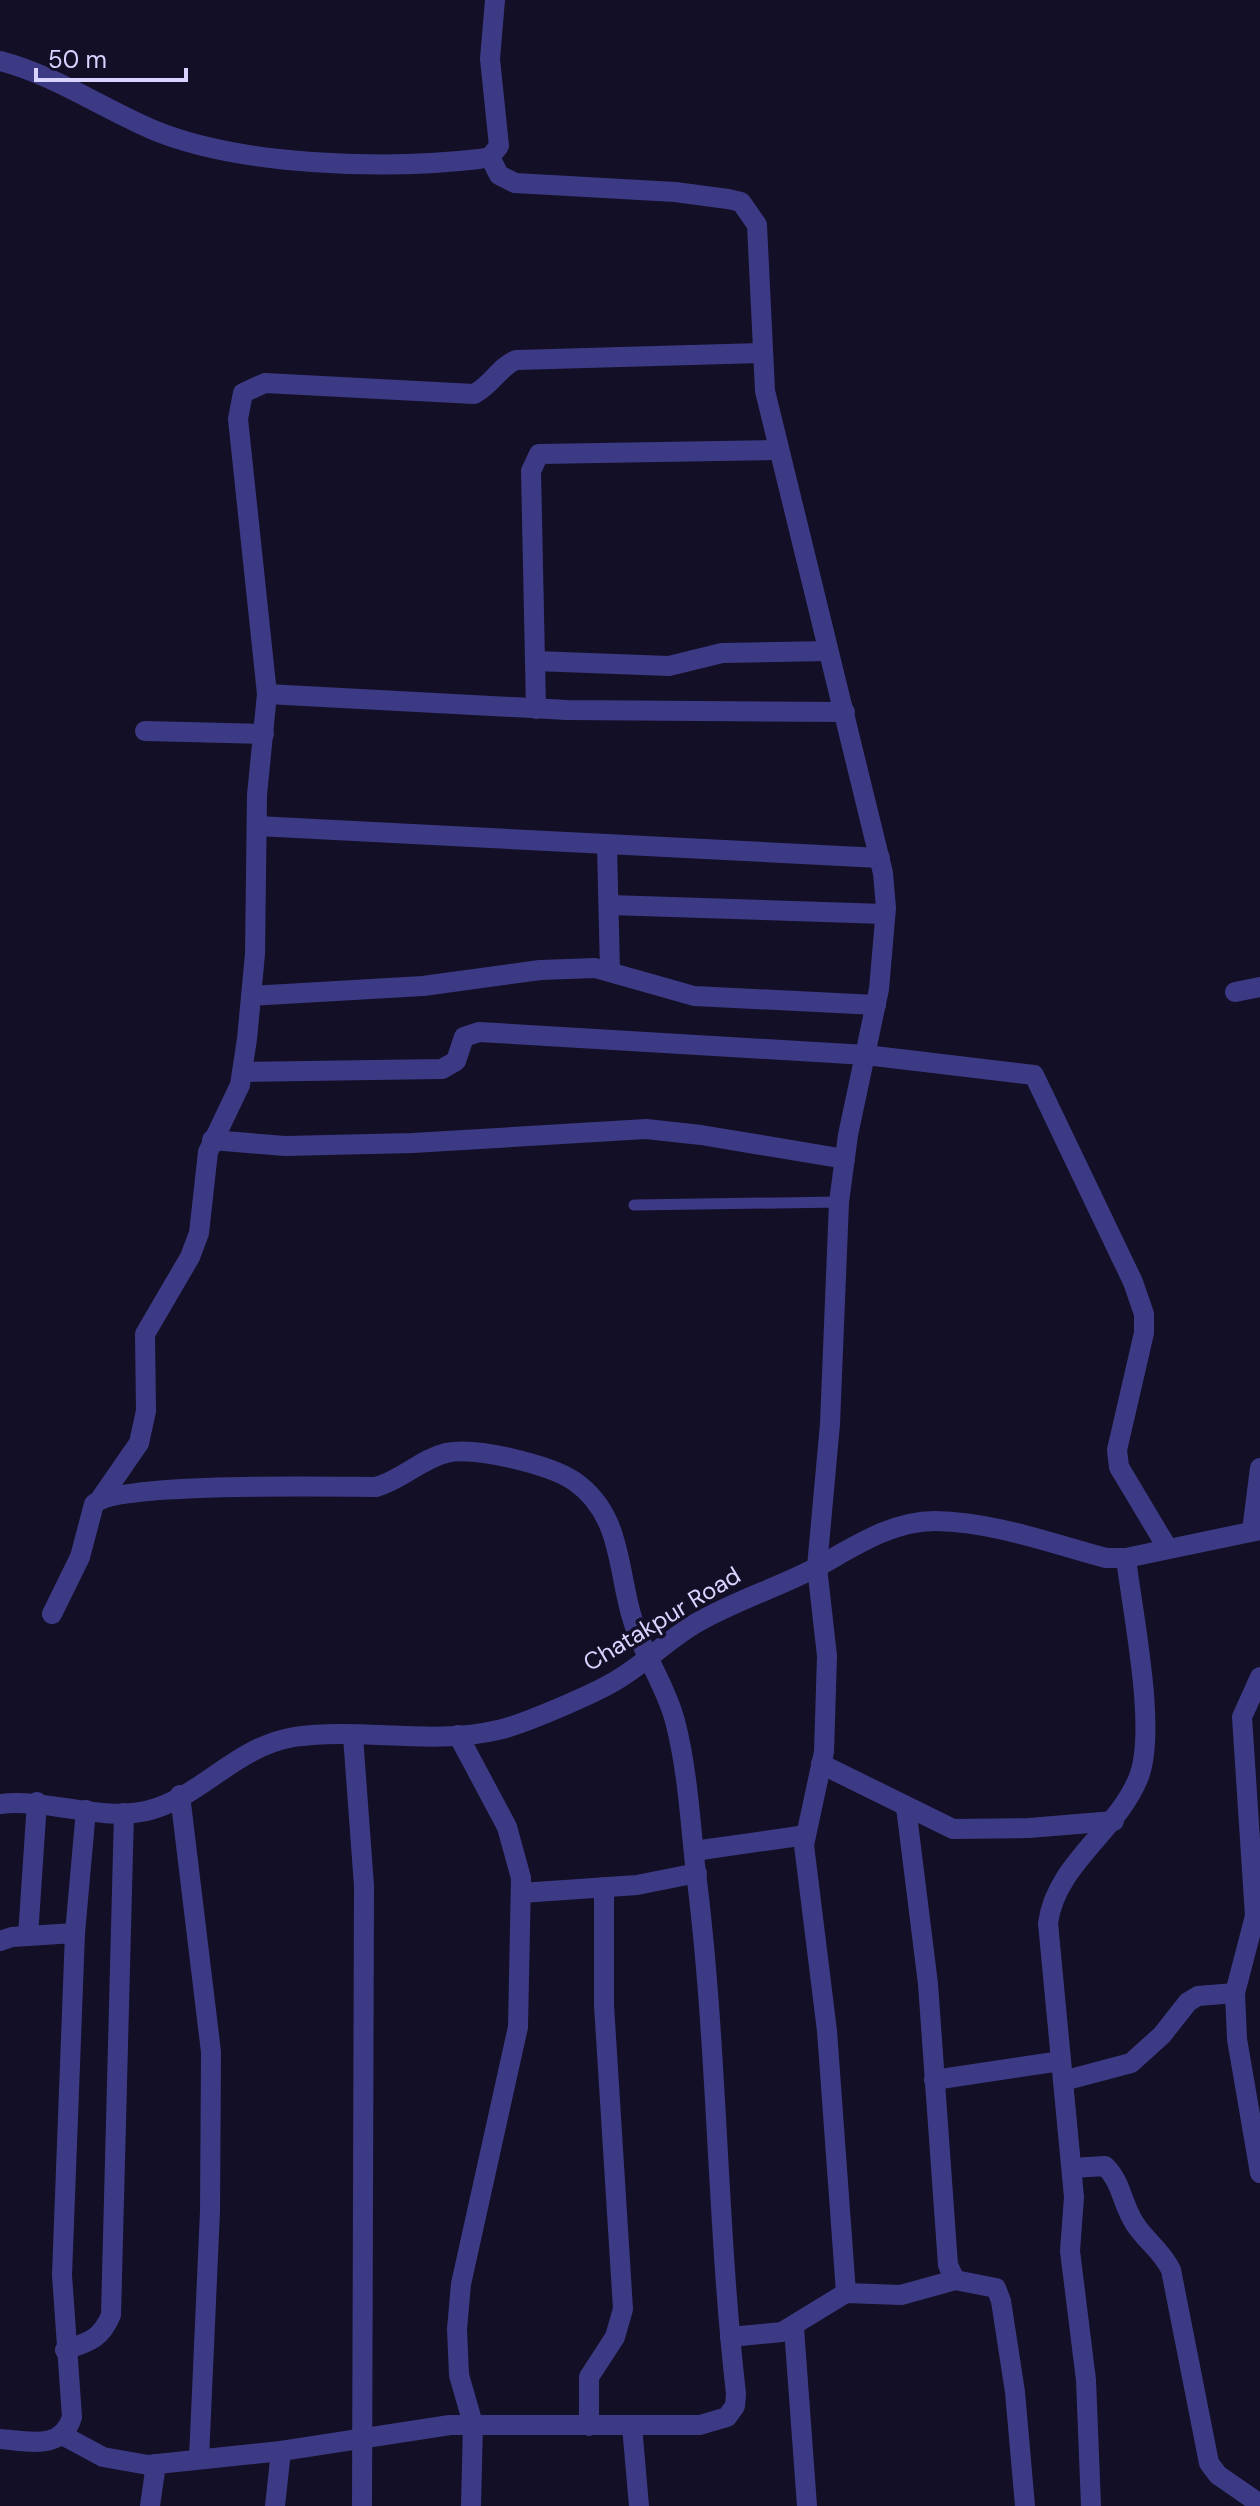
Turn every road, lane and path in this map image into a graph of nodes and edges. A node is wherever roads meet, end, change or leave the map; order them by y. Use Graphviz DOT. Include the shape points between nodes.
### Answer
graph roads {
  1 [pos="495,0"];
  2 [pos="0,61"];
  3 [pos="490,157"];
  4 [pos="761,353"];
  5 [pos="778,450"];
  6 [pos="828,651"];
  7 [pos="535,661"];
  8 [pos="267,694"];
  9 [pos="536,709"];
  10 [pos="845,712"];
  11 [pos="145,731"];
  12 [pos="264,734"];
  13 [pos="257,826"];
  14 [pos="607,846"];
  15 [pos="880,858"];
  16 [pos="610,905"];
  17 [pos="885,914"];
  18 [pos="610,971"];
  19 [pos="1260,987"];
  20 [pos="1235,992"];
  21 [pos="251,996"];
  22 [pos="876,1005"];
  23 [pos="866,1055"];
  24 [pos="242,1072"];
  25 [pos="212,1140"];
  26 [pos="845,1159"];
  27 [pos="839,1202"];
  28 [pos="634,1205"];
  29 [pos="1260,1468"];
  30 [pos="101,1498"];
  31 [pos="1256,1530"];
  32 [pos="1168,1549"];
  33 [pos="1126,1558"];
  34 [pos="817,1567"];
  35 [pos="52,1614"];
  36 [pos="651,1656"];
  37 [pos="1260,1677"];
  38 [pos="458,1735"];
  39 [pos="353,1736"];
  40 [pos="1251,1757"];
  41 [pos="821,1764"];
  42 [pos="180,1795"];
  43 [pos="37,1802"];
  44 [pos="0,1804"];
  45 [pos="906,1807"];
  46 [pos="86,1810"];
  47 [pos="124,1813"];
  48 [pos="1114,1821"];
  49 [pos="806,1835"];
  50 [pos="694,1851"];
  51 [pos="697,1873"];
  52 [pos="604,1887"];
  53 [pos="521,1893"];
  54 [pos="75,1933"];
  55 [pos="1256,1933"];
  56 [pos="28,1936"];
  57 [pos="0,1941"];
  58 [pos="1235,1993"];
  59 [pos="1062,2071"];
  60 [pos="934,2080"];
  61 [pos="1072,2168"];
  62 [pos="1260,2173"];
  63 [pos="955,2280"];
  64 [pos="846,2293"];
  65 [pos="794,2328"];
  66 [pos="730,2337"];
  67 [pos="65,2350"];
  68 [pos="473,2424"];
  69 [pos="589,2426"];
  70 [pos="632,2426"];
  71 [pos="64,2436"];
  72 [pos="0,2439"];
  73 [pos="362,2439"];
  74 [pos="281,2451"];
  75 [pos="199,2459"];
  76 [pos="156,2464"];
  77 [pos="1260,2504"];
  78 [pos="150,2506"];
  79 [pos="275,2506"];
  80 [pos="362,2506"];
  81 [pos="471,2506"];
  82 [pos="639,2506"];
  83 [pos="807,2506"];
  84 [pos="1025,2506"];
  85 [pos="1091,2506"];
  1 -- 3 [label="street" via="490,59 499,146"];
  2 -- 3 [label="street" via="43,76 153,130 236,152 326,162"];
  3 -- 4 [label="street" via="499,175 515,183 675,192 741,202 757,225"];
  4 -- 5 [label="street"];
  4 -- 8 [label="street" via="516,360 474,394 265,383 243,393 238,419"];
  5 -- 6 [label="street"];
  5 -- 7 [label="street" via="539,454 531,471"];
  6 -- 7 [label="street" via="722,653 669,666"];
  6 -- 10 [label="street"];
  7 -- 9 [label="street"];
  8 -- 9 [label="street"];
  8 -- 12 [label="street"];
  9 -- 10 [label="street"];
  10 -- 15 [label="street"];
  11 -- 12 [label="street"];
  12 -- 13 [label="street"];
  13 -- 14 [label="street"];
  13 -- 21 [label="street"];
  14 -- 15 [label="street"];
  14 -- 16 [label="street"];
  15 -- 17 [label="street"];
  16 -- 17 [label="street"];
  16 -- 18 [label="street"];
  17 -- 22 [label="street"];
  18 -- 21 [label="street" via="540,970 423,986"];
  18 -- 22 [label="street" via="694,996"];
  19 -- 20 [label="street"];
  21 -- 24 [label="street"];
  22 -- 23 [label="street"];
  23 -- 24 [label="street" via="479,1032 464,1037 456,1061 442,1069"];
  23 -- 26 [label="street"];
  23 -- 32 [label="street" via="1034,1075 1144,1314 1118,1459 1126,1484"];
  24 -- 25 [label="street" via="235,1100"];
  25 -- 26 [label="street" via="285,1146 413,1143 646,1129"];
  25 -- 30 [label="street" via="199,1233 145,1334 146,1411 139,1443"];
  26 -- 27 [label="street"];
  27 -- 28 [label="lane"];
  27 -- 34 [label="street" via="830,1424"];
  29 -- 31 [label="street"];
  30 -- 35 [label="street" via="94,1504 80,1557"];
  30 -- 36 [label="street" via="234,1487 376,1487 446,1453 467,1450 533,1465 572,1480 607,1518 619,1549 633,1624"];
  31 -- 32 [label="street, Chatakpur Road"];
  32 -- 33 [label="street, Chatakpur Road"];
  33 -- 34 [label="street, Chatakpur Road" via="1106,1558 985,1526 933,1521 883,1532"];
  33 -- 48 [label="street" via="1145,1754 1139,1778"];
  34 -- 36 [label="street, Chatakpur Road" via="692,1626"];
  34 -- 41 [label="street" via="827,1656"];
  36 -- 38 [label="street, Chatakpur Road" via="618,1680 499,1730"];
  36 -- 50 [label="street" via="676,1723"];
  37 -- 40 [label="street" via="1242,1717"];
  38 -- 39 [label="street, Chatakpur Road"];
  38 -- 53 [label="street" via="507,1827"];
  39 -- 42 [label="street, Chatakpur Road" via="321,1734 271,1742"];
  39 -- 73 [label="street" via="364,1886"];
  40 -- 55 [label="street"];
  41 -- 45 [label="street"];
  41 -- 49 [label="street"];
  42 -- 47 [label="street, Chatakpur Road" via="152,1810"];
  42 -- 75 [label="street" via="211,2052"];
  43 -- 44 [label="street, Chatakpur Road"];
  43 -- 46 [label="street, Chatakpur Road"];
  43 -- 56 [label="street"];
  45 -- 48 [label="street" via="953,1829"];
  45 -- 60 [label="street"];
  46 -- 47 [label="street, Chatakpur Road"];
  46 -- 54 [label="street"];
  47 -- 67 [label="street" via="111,2315 103,2333"];
  48 -- 59 [label="street" via="1080,1858 1050,1908"];
  49 -- 50 [label="street"];
  49 -- 64 [label="street" via="804,1864 827,2031"];
  50 -- 51 [label="street"];
  51 -- 52 [label="street"];
  51 -- 66 [label="street"];
  52 -- 53 [label="street"];
  52 -- 69 [label="street" via="604,2005 623,2309 615,2337 589,2377"];
  53 -- 68 [label="street" via="518,2027 459,2299 459,2375"];
  54 -- 56 [label="street"];
  54 -- 67 [label="street" via="62,2275"];
  55 -- 58 [label="street"];
  56 -- 57 [label="street"];
  58 -- 59 [label="street" via="1198,1996 1188,2002 1131,2063"];
  58 -- 62 [label="street" via="1237,2039"];
  59 -- 60 [label="street"];
  59 -- 61 [label="street"];
  60 -- 63 [label="street" via="946,2253"];
  61 -- 77 [label="street" via="1105,2166 1115,2175 1133,2222 1164,2256 1209,2463"];
  61 -- 85 [label="street" via="1070,2251 1086,2380"];
  63 -- 64 [label="street" via="901,2295"];
  63 -- 84 [label="street" via="996,2288 1001,2301"];
  64 -- 65 [label="street" via="819,2306"];
  65 -- 66 [label="street"];
  65 -- 83 [label="street"];
  66 -- 70 [label="street" via="736,2394 727,2417 700,2425"];
  67 -- 71 [label="street" via="72,2417"];
  68 -- 69 [label="street"];
  68 -- 73 [label="street"];
  68 -- 81 [label="street"];
  69 -- 70 [label="street"];
  70 -- 82 [label="street"];
  71 -- 72 [label="street" via="43,2442"];
  71 -- 76 [label="street" via="120,2463"];
  73 -- 74 [label="street"];
  73 -- 80 [label="street"];
  74 -- 75 [label="street"];
  74 -- 79 [label="street"];
  75 -- 76 [label="street"];
  76 -- 78 [label="street"];
}
